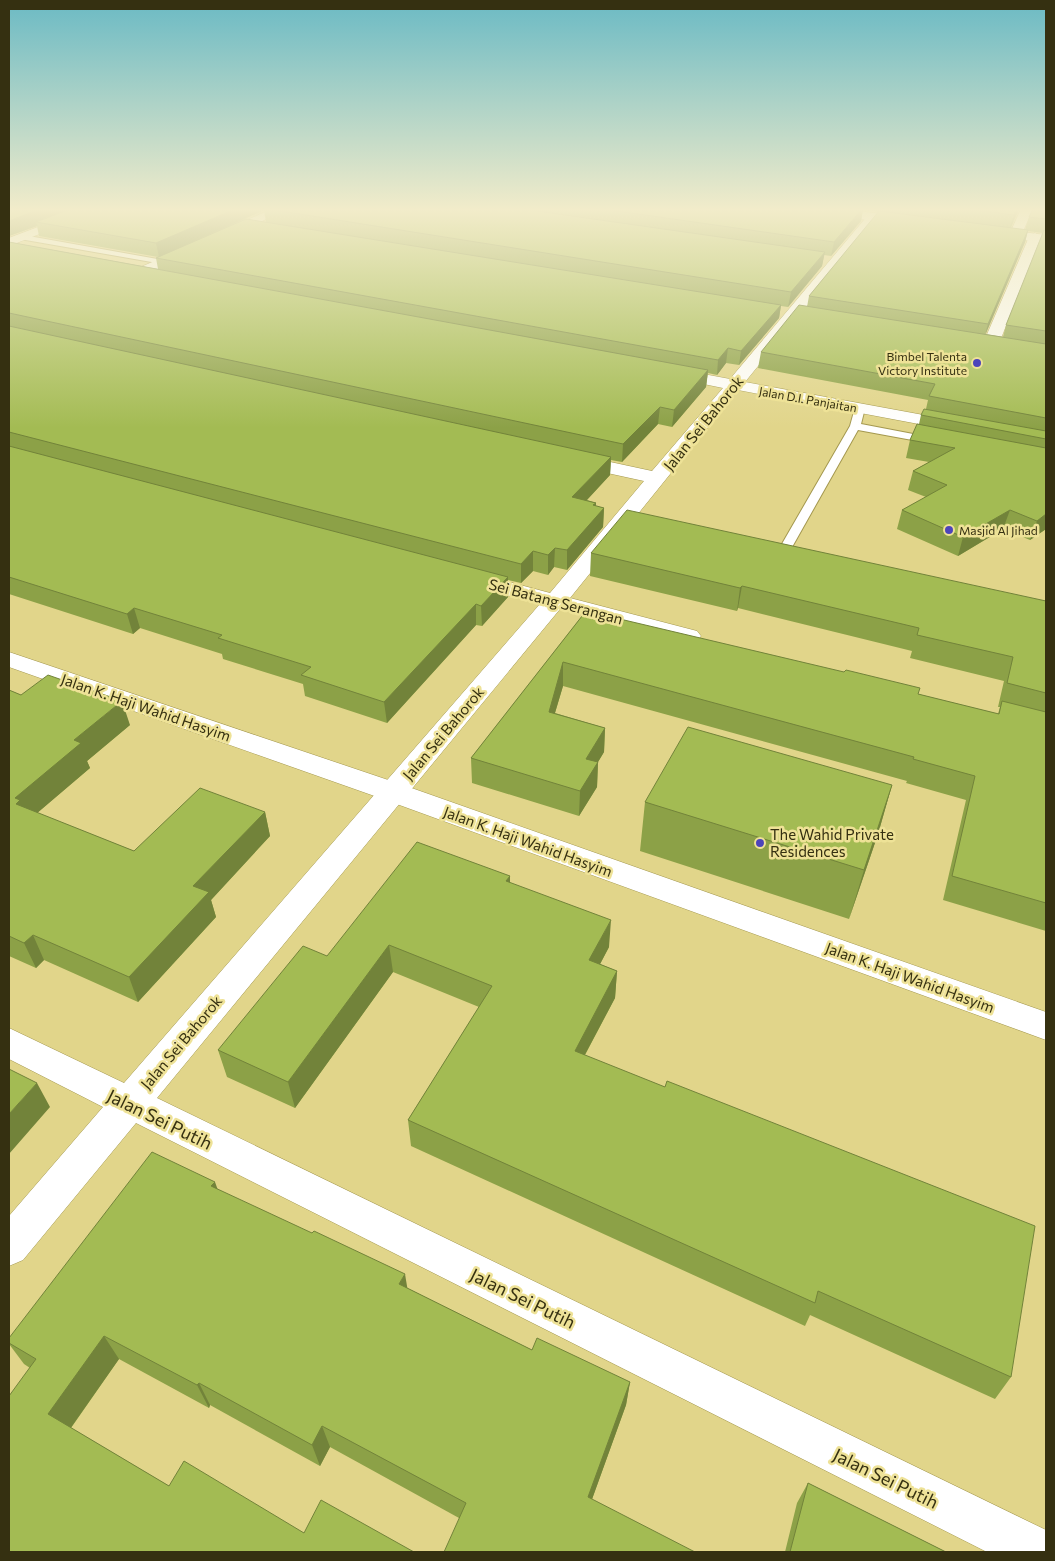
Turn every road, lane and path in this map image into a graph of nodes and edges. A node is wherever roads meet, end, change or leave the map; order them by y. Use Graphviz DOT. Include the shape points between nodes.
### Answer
graph roads {
  1 [pos="812,282"];
  2 [pos="1019,282"];
  3 [pos="972,343"];
  4 [pos="990,346"];
  5 [pos="1009,349"];
  6 [pos="655,370"];
  7 [pos="734,385"];
  8 [pos="860,408"];
  9 [pos="855,426"];
  10 [pos="968,428"];
  11 [pos="941,442"];
  12 [pos="561,457"];
  13 [pos="658,478"];
  14 [pos="781,556"];
  15 [pos="450,573"];
  16 [pos="555,601"];
  17 [pos="709,641"];
  18 [pos="9,660"];
  19 [pos="392,792"];
  20 [pos="1046,1026"];
  21 [pos="9,1043"];
  22 [pos="128,1104"];
  23 [pos="9,1246"];
  24 [pos="1038,1552"];
  1 -- 7 [label="street, Jalan Sei Bahorok" via="791,315"];
  2 -- 4 [label="street"];
  3 -- 4 [label="street"];
  4 -- 5 [label="street"];
  6 -- 7 [label="street, Jalan D.I. Panjaitan"];
  7 -- 8 [label="street, Jalan D.I. Panjaitan"];
  7 -- 13 [label="street, Jalan Sei Bahorok"];
  8 -- 9 [label="lane"];
  8 -- 10 [label="street, Jalan D.I. Panjaitan"];
  9 -- 11 [label="lane"];
  9 -- 14 [label="lane"];
  12 -- 13 [label="street"];
  13 -- 16 [label="street, Jalan Sei Bahorok" via="632,523"];
  15 -- 16 [label="street, Sei Batang Serangan"];
  16 -- 17 [label="street, Sei Batang Serangan"];
  16 -- 19 [label="street, Jalan Sei Bahorok"];
  18 -- 19 [label="street, Jalan K. Haji Wahid Hasyim"];
  19 -- 20 [label="street, Jalan K. Haji Wahid Hasyim"];
  19 -- 22 [label="street, Jalan Sei Bahorok"];
  21 -- 22 [label="street, Jalan Sei Putih"];
  22 -- 23 [label="street, Jalan Sei Bahorok"];
  22 -- 24 [label="street, Jalan Sei Putih"];
}
